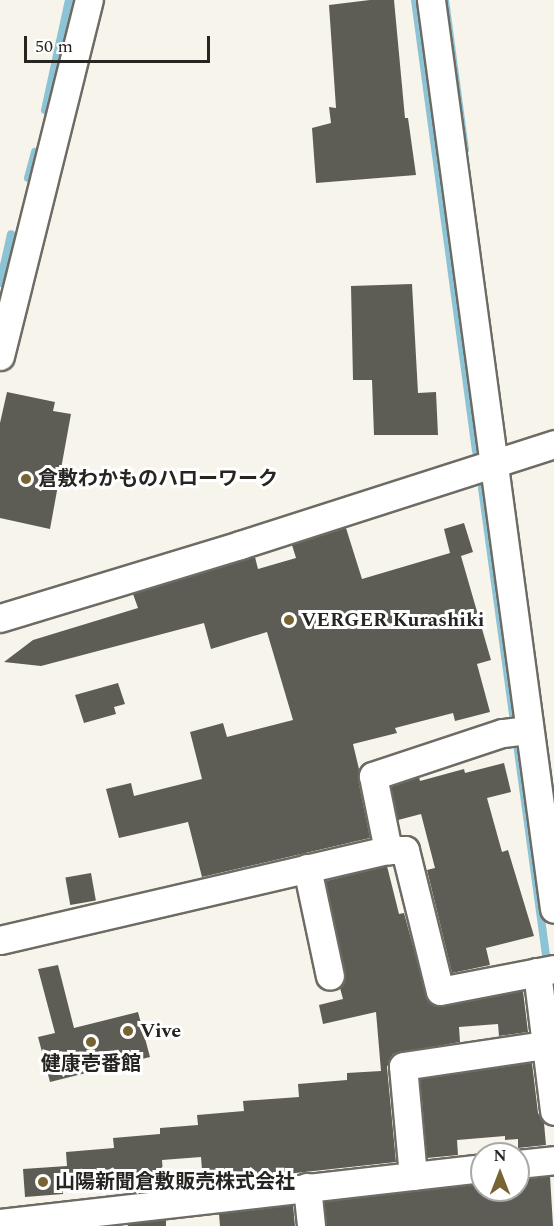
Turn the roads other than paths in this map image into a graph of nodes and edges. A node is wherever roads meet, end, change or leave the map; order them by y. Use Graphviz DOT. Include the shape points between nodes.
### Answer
graph roads {
  1 [pos="88,0"];
  2 [pos="431,0"];
  3 [pos="0,356"];
  4 [pos="554,444"];
  5 [pos="492,464"];
  6 [pos="0,618"];
  7 [pos="519,731"];
  8 [pos="388,850"];
  9 [pos="307,868"];
  10 [pos="554,909"];
  11 [pos="0,940"];
  12 [pos="547,970"];
  13 [pos="330,976"];
  14 [pos="545,1045"];
  15 [pos="554,1111"];
  16 [pos="554,1160"];
  17 [pos="530,1163"];
  18 [pos="470,1169"];
  19 [pos="412,1176"];
  20 [pos="307,1187"];
  21 [pos="0,1223"];
  22 [pos="311,1226"];
  1 -- 3 [label="street"];
  2 -- 5 [label="street"];
  4 -- 5 [label="street"];
  5 -- 6 [label="street"];
  5 -- 7 [label="street"];
  7 -- 8 [label="street" via="373,776"];
  7 -- 10 [label="street"];
  8 -- 9 [label="street"];
  8 -- 12 [label="street" via="405,850 440,991"];
  9 -- 11 [label="street"];
  9 -- 13 [label="street"];
  12 -- 14 [label="street"];
  14 -- 15 [label="street"];
  14 -- 19 [label="street" via="403,1066"];
  16 -- 17 [label="street"];
  18 -- 19 [label="street"];
  19 -- 20 [label="street"];
  20 -- 21 [label="street"];
  20 -- 22 [label="street"];
}
